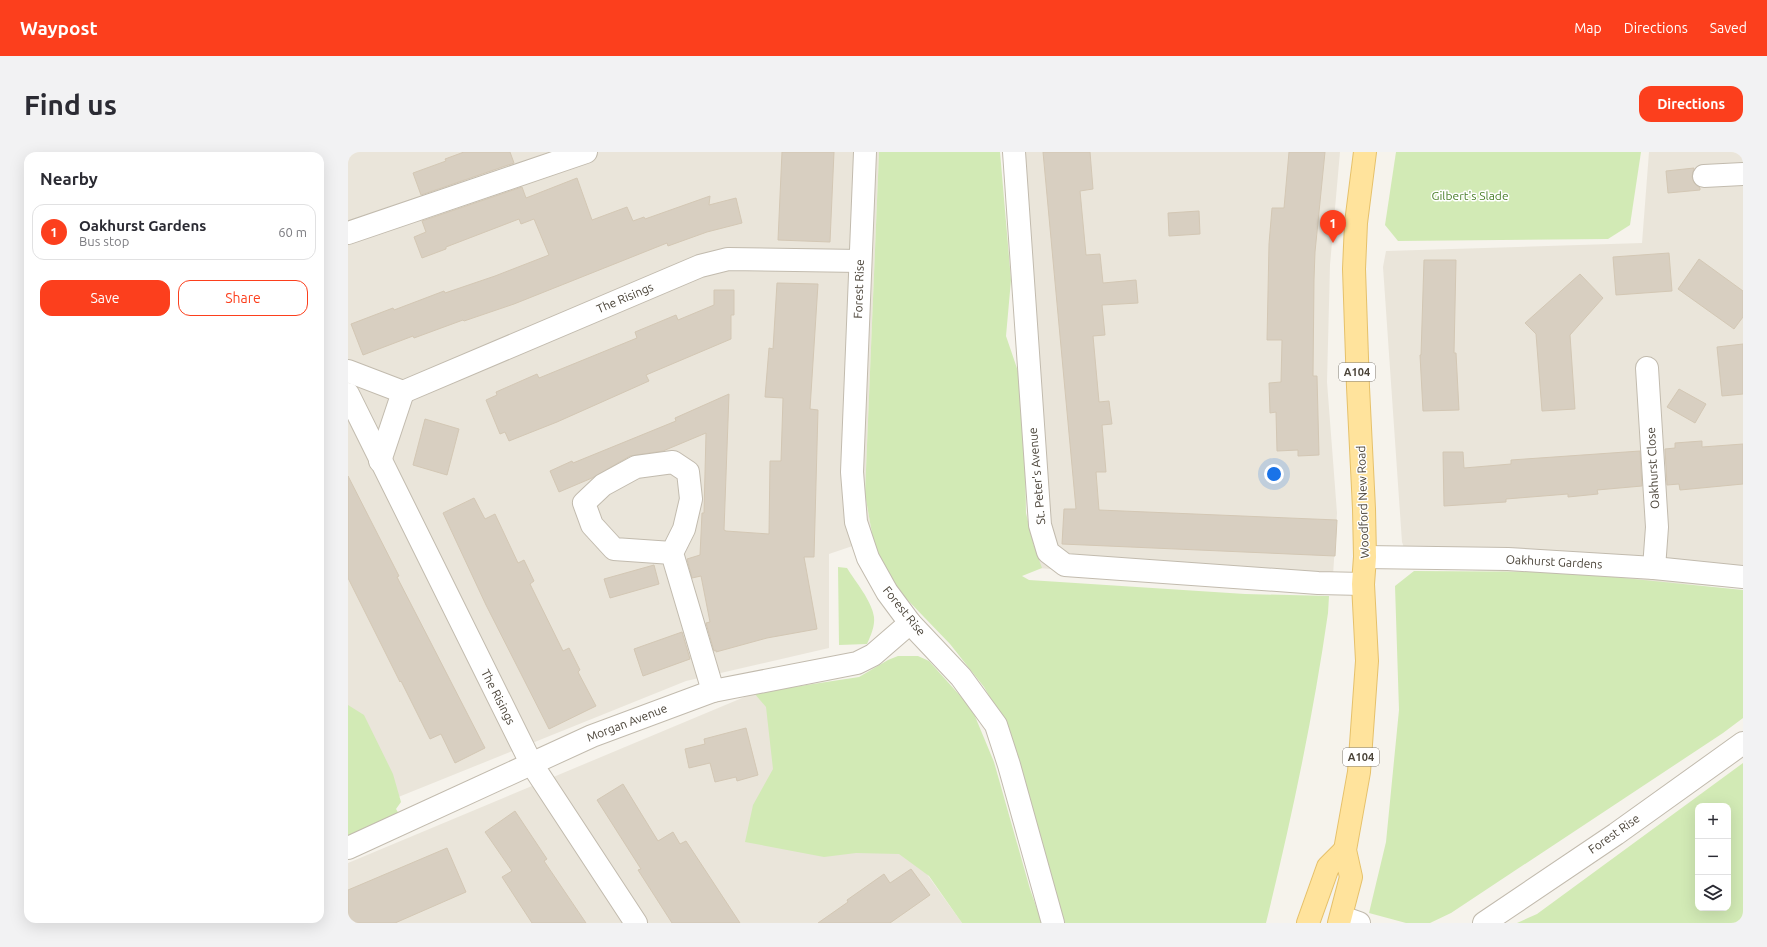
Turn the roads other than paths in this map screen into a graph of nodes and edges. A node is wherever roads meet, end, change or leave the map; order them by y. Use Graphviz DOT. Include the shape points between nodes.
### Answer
graph roads {
  1 [pos="586,152"];
  2 [pos="865,152"];
  3 [pos="1014,152"];
  4 [pos="1365,152"];
  5 [pos="1743,174"];
  6 [pos="1704,176"];
  7 [pos="348,233"];
  8 [pos="860,261"];
  9 [pos="1647,368"];
  10 [pos="348,371"];
  11 [pos="403,392"];
  12 [pos="348,394"];
  13 [pos="380,461"];
  14 [pos="672,553"];
  15 [pos="1365,558"];
  16 [pos="1654,568"];
  17 [pos="1743,577"];
  18 [pos="1363,584"];
  19 [pos="910,623"];
  20 [pos="713,690"];
  21 [pos="1743,743"];
  22 [pos="531,763"];
  23 [pos="348,848"];
  24 [pos="1345,850"];
  25 [pos="1347,921"];
  26 [pos="636,923"];
  27 [pos="1053,923"];
  28 [pos="1308,923"];
  29 [pos="1484,923"];
  1 -- 7 [label="street"];
  2 -- 8 [label="street, Forest Rise"];
  3 -- 18 [label="street, St. Peter's Avenue" via="1040,525 1048,552 1065,565"];
  4 -- 15 [label="main road, Woodford New Road / A104" via="1356,223 1354,269"];
  5 -- 6 [label="street"];
  8 -- 11 [label="street, The Risings" via="728,260 700,266"];
  8 -- 19 [label="street, Forest Rise" via="852,472 856,522 868,558 887,592"];
  9 -- 16 [label="street, Oakhurst Close" via="1657,527"];
  10 -- 11 [label="street"];
  11 -- 13 [label="street"];
  12 -- 13 [label="street, The Risings"];
  13 -- 22 [label="street, The Risings"];
  14 -- 14 [label="street" via="614,549 592,525 584,503 603,485 636,467 673,462 688,472 691,499 684,529"];
  14 -- 20 [label="street"];
  15 -- 16 [label="street, Oakhurst Gardens" via="1508,559"];
  15 -- 18 [label="main road, Woodford New Road / A104"];
  16 -- 17 [label="street, Oakhurst Gardens"];
  18 -- 24 [label="main road, Woodford New Road / A104" via="1368,662 1365,708 1359,772"];
  19 -- 20 [label="street, Morgan Avenue" via="873,655 857,663"];
  19 -- 27 [label="street, Forest Rise" via="961,677 996,725"];
  20 -- 22 [label="street, Morgan Avenue" via="592,736"];
  21 -- 29 [label="street, Forest Rise" via="1616,834"];
  22 -- 23 [label="street, Morgan Avenue"];
  22 -- 26 [label="street, The Risings"];
  24 -- 25 [label="main road, Woodford New Road / A104" via="1352,877"];
  24 -- 28 [label="main road" via="1328,867"];
}
